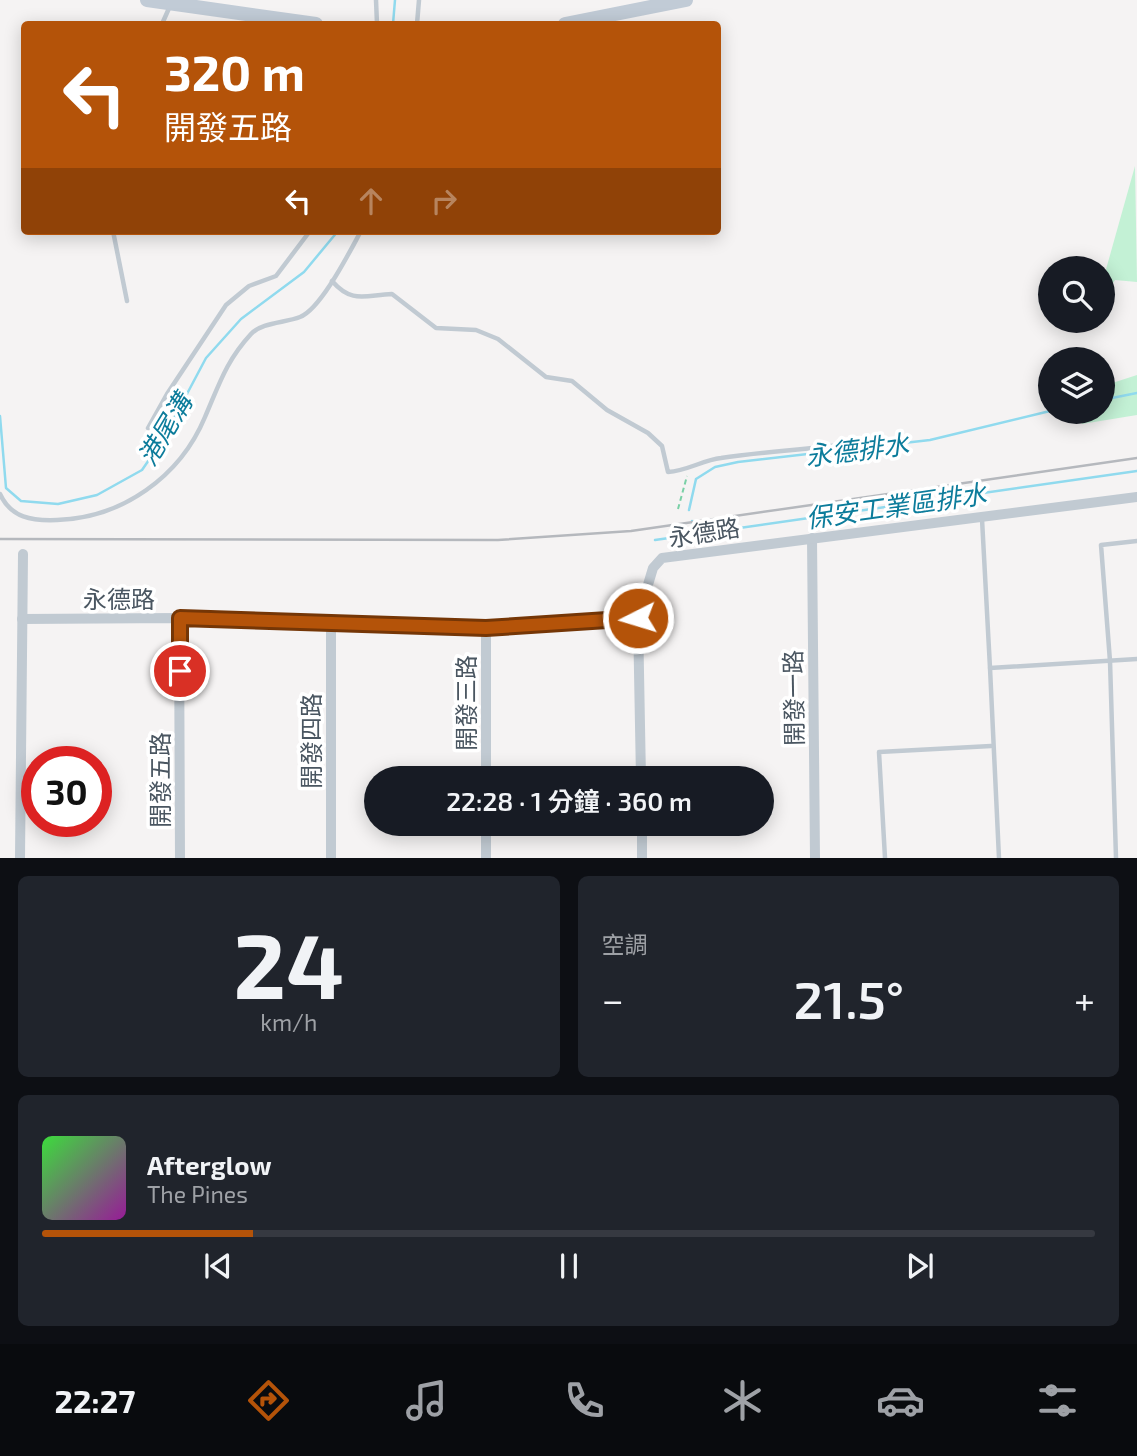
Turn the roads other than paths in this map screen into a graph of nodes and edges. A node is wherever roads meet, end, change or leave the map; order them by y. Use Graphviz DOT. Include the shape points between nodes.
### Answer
graph roads {
  1 [pos="147,0"];
  2 [pos="376,0"];
  3 [pos="419,0"];
  4 [pos="686,0"];
  5 [pos="171,3"];
  6 [pos="163,21"];
  7 [pos="295,21"];
  8 [pos="377,21"];
  9 [pos="417,21"];
  10 [pos="580,21"];
  11 [pos="114,235"];
  12 [pos="307,235"];
  13 [pos="359,235"];
  14 [pos="332,281"];
  15 [pos="127,301"];
  16 [pos="148,428"];
  17 [pos="853,443"];
  18 [pos="0,494"];
  19 [pos="1137,498"];
  20 [pos="982,517"];
  21 [pos="812,538"];
  22 [pos="1137,541"];
  23 [pos="23,554"];
  24 [pos="180,618"];
  25 [pos="638,618"];
  26 [pos="22,619"];
  27 [pos="331,625"];
  28 [pos="486,628"];
  29 [pos="1137,659"];
  30 [pos="1110,661"];
  31 [pos="990,668"];
  32 [pos="991,746"];
  33 [pos="486,766"];
  34 [pos="641,766"];
  35 [pos="486,836"];
  36 [pos="642,836"];
  37 [pos="20,858"];
  38 [pos="180,858"];
  39 [pos="331,858"];
  40 [pos="486,858"];
  41 [pos="642,858"];
  42 [pos="816,858"];
  43 [pos="885,858"];
  44 [pos="999,858"];
  45 [pos="1116,858"];
  1 -- 5 [label="street"];
  2 -- 8 [label="lane"];
  3 -- 9 [label="lane"];
  4 -- 10 [label="street"];
  5 -- 6 [label="lane"];
  5 -- 7 [label="street"];
  11 -- 15 [label="lane"];
  12 -- 16 [label="lane" via="276,275 248,286 226,304"];
  13 -- 14 [label="lane"];
  14 -- 17 [label="lane" via="343,293 359,298 392,294 436,328 476,330 498,339 547,377 572,381 662,446 668,472 718,458"];
  14 -- 18 [label="lane" via="303,316 253,332 223,369 186,454 142,493 85,519 45,520 17,515 6,507"];
  19 -- 20 [label="street, 永德路"];
  20 -- 21 [label="street, 永德路"];
  20 -- 31 [label="lane"];
  21 -- 25 [label="street, 永德路" via="662,558 653,568"];
  21 -- 42 [label="street, 開發一路"];
  22 -- 30 [label="lane" via="1101,545"];
  23 -- 26 [label="street"];
  24 -- 26 [label="street, 永德路"];
  24 -- 27 [label="street, 永德路"];
  24 -- 38 [label="street, 開發五路"];
  25 -- 28 [label="street, 永德路"];
  25 -- 34 [label="street"];
  26 -- 37 [label="street"];
  27 -- 28 [label="street, 永德路"];
  27 -- 39 [label="street, 開發四路"];
  28 -- 33 [label="street, 開發三路"];
  29 -- 30 [label="lane"];
  30 -- 31 [label="lane"];
  30 -- 45 [label="lane"];
  31 -- 32 [label="lane"];
  32 -- 43 [label="lane" via="879,752"];
  32 -- 44 [label="lane"];
  35 -- 40 [label="street"];
  36 -- 41 [label="street"];
}
